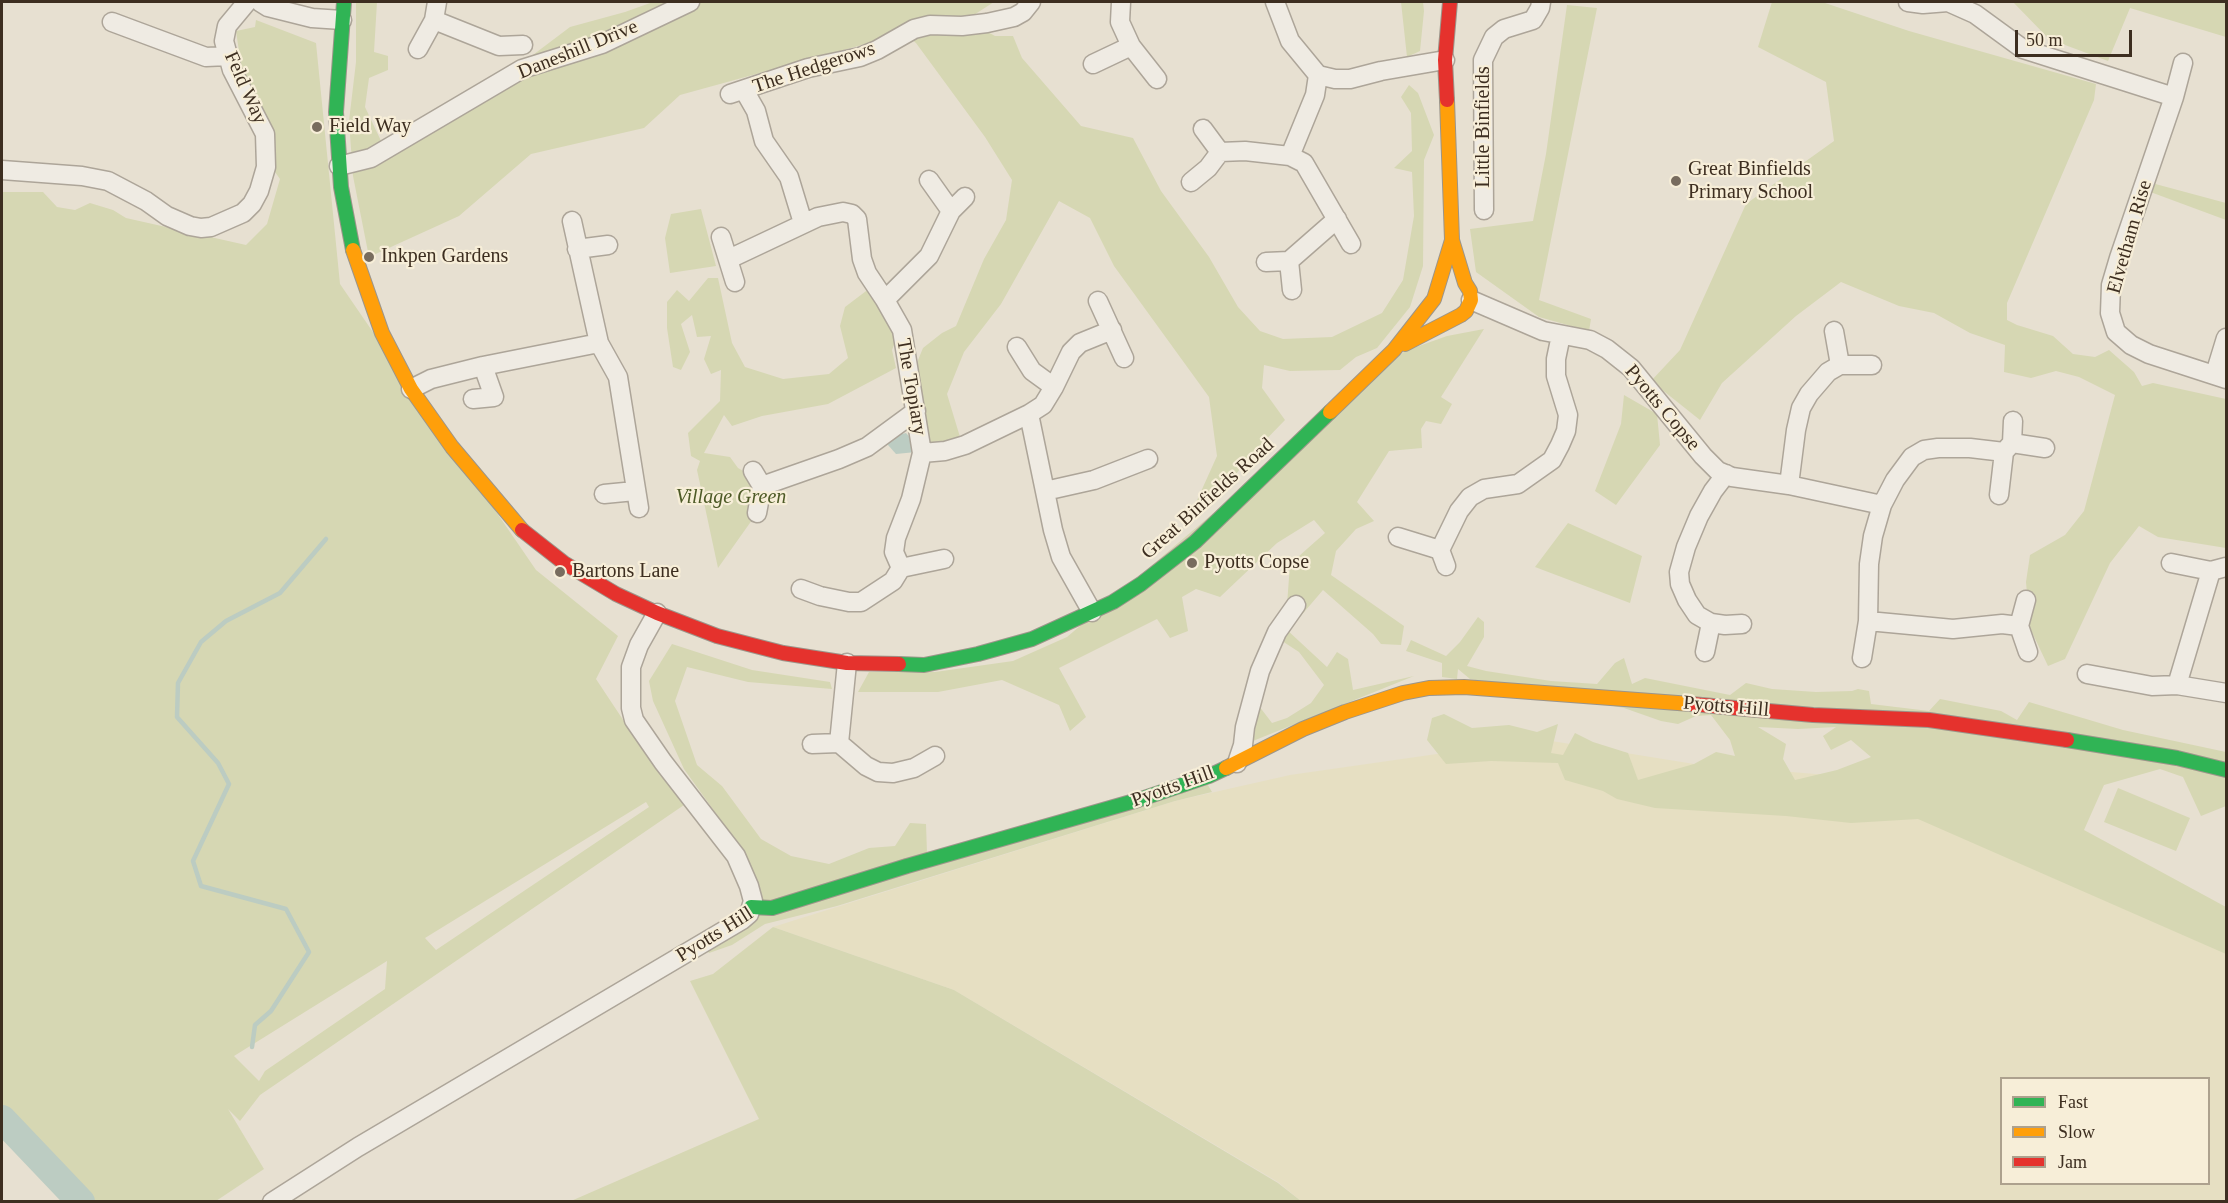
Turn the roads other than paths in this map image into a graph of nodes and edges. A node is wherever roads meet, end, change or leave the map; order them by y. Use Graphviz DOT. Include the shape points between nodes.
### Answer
graph roads {
  1 [pos="247,2"];
  2 [pos="260,2"];
  3 [pos="344,2"];
  4 [pos="437,2"];
  5 [pos="690,2"];
  6 [pos="1031,2"];
  7 [pos="1120,2"];
  8 [pos="1275,2"];
  9 [pos="1450,2"];
  10 [pos="1541,2"];
  11 [pos="1908,2"];
  12 [pos="342,20"];
  13 [pos="434,20"];
  14 [pos="112,22"];
  15 [pos="524,45"];
  16 [pos="499,46"];
  17 [pos="1131,46"];
  18 [pos="418,49"];
  19 [pos="228,56"];
  20 [pos="1445,60"];
  21 [pos="2183,63"];
  22 [pos="1093,64"];
  23 [pos="510,70"];
  24 [pos="1318,75"];
  25 [pos="1157,79"];
  26 [pos="2174,97"];
  27 [pos="1203,129"];
  28 [pos="1220,152"];
  29 [pos="1290,156"];
  30 [pos="339,166"];
  31 [pos="2,170"];
  32 [pos="929,180"];
  33 [pos="1191,182"];
  34 [pos="965,197"];
  35 [pos="1484,210"];
  36 [pos="951,211"];
  37 [pos="1337,219"];
  38 [pos="572,220"];
  39 [pos="803,223"];
  40 [pos="721,237"];
  41 [pos="1452,240"];
  42 [pos="1351,244"];
  43 [pos="608,245"];
  44 [pos="578,249"];
  45 [pos="729,259"];
  46 [pos="1289,261"];
  47 [pos="1266,262"];
  48 [pos="735,282"];
  49 [pos="1440,285"];
  50 [pos="1293,290"];
  51 [pos="1434,299"];
  52 [pos="885,300"];
  53 [pos="1098,301"];
  54 [pos="1465,303"];
  55 [pos="1112,330"];
  56 [pos="1834,331"];
  57 [pos="1561,335"];
  58 [pos="2226,338"];
  59 [pos="599,343"];
  60 [pos="1017,347"];
  61 [pos="1394,350"];
  62 [pos="1124,358"];
  63 [pos="1840,365"];
  64 [pos="1872,365"];
  65 [pos="483,366"];
  66 [pos="2221,376"];
  67 [pos="1054,387"];
  68 [pos="411,389"];
  69 [pos="473,399"];
  70 [pos="916,411"];
  71 [pos="1029,414"];
  72 [pos="2013,421"];
  73 [pos="2008,447"];
  74 [pos="2045,448"];
  75 [pos="922,453"];
  76 [pos="1148,459"];
  77 [pos="1726,474"];
  78 [pos="1789,485"];
  79 [pos="1045,491"];
  80 [pos="604,494"];
  81 [pos="1999,495"];
  82 [pos="1882,505"];
  83 [pos="758,513"];
  84 [pos="1398,537"];
  85 [pos="944,559"];
  86 [pos="2170,562"];
  87 [pos="901,568"];
  88 [pos="2218,569"];
  89 [pos="801,589"];
  90 [pos="2025,600"];
  91 [pos="1296,606"];
  92 [pos="1092,612"];
  93 [pos="657,613"];
  94 [pos="1868,621"];
  95 [pos="1711,623"];
  96 [pos="1742,624"];
  97 [pos="2019,626"];
  98 [pos="1705,652"];
  99 [pos="2028,652"];
  100 [pos="1862,658"];
  101 [pos="847,663"];
  102 [pos="2087,674"];
  103 [pos="2177,685"];
  104 [pos="2226,693"];
  105 [pos="812,744"];
  106 [pos="839,744"];
  107 [pos="935,756"];
  108 [pos="1237,762"];
  109 [pos="2226,770"];
  110 [pos="751,907"];
  111 [pos="272,1202"];
  1 -- 19 [label="street, Feld Way" via="226,26"];
  2 -- 12 [label="street" via="312,18"];
  3 -- 12 [label="street, Great Binfields Road"];
  4 -- 13 [label="street"];
  5 -- 30 [label="street, Daneshill Drive" via="602,44 522,69 371,158"];
  6 -- 39 [label="street, The Hedgerows" via="1023,12 987,23 914,29 860,57 808,68 737,92 756,111 764,141 789,177"];
  7 -- 17 [label="street" via="1120,22"];
  8 -- 24 [label="street" via="1290,41"];
  9 -- 20 [label="street, Great Binfields Road"];
  10 -- 35 [label="street, Little Binfields" via="1533,20 1504,29 1494,37 1483,60"];
  11 -- 26 [label="street" via="1948,2 1975,14 2023,50"];
  12 -- 30 [label="street, Great Binfields Road" via="336,112"];
  13 -- 16 [label="street"];
  13 -- 18 [label="street"];
  14 -- 19 [label="street" via="206,57"];
  15 -- 16 [label="street"];
  16 -- 23 [label="street"];
  17 -- 22 [label="street"];
  17 -- 25 [label="street"];
  19 -- 31 [label="street, Feld Way" via="265,134 266,167 259,191 243,213 211,227 190,226 108,181"];
  20 -- 24 [label="street" via="1350,78"];
  20 -- 41 [label="street, Great Binfields Road"];
  21 -- 26 [label="street, Elvetham Rise"];
  24 -- 29 [label="street" via="1315,95"];
  26 -- 66 [label="street, Elvetham Rise" via="2119,258 2111,285 2110,313 2116,332 2131,345"];
  27 -- 28 [label="street"];
  28 -- 29 [label="street" via="1245,150"];
  28 -- 33 [label="street"];
  29 -- 37 [label="street" via="1304,163"];
  30 -- 68 [label="street, Great Binfields Road" via="355,258 382,333"];
  32 -- 36 [label="street"];
  34 -- 36 [label="street"];
  36 -- 52 [label="street" via="929,256"];
  37 -- 42 [label="street"];
  37 -- 46 [label="street"];
  38 -- 44 [label="street"];
  39 -- 45 [label="street, The Topiary"];
  39 -- 52 [label="street, The Topiary" via="843,212 852,214 857,219 867,273"];
  40 -- 45 [label="street"];
  41 -- 49 [label="street, Great Binfields Road"];
  41 -- 54 [label="street, Great Binfields Road"];
  43 -- 44 [label="street"];
  44 -- 59 [label="street"];
  45 -- 48 [label="street"];
  46 -- 47 [label="street"];
  46 -- 50 [label="street"];
  49 -- 51 [label="street, Great Binfields Road"];
  49 -- 54 [label="street" via="1454,279"];
  51 -- 54 [label="street" via="1440,311 1450,316"];
  51 -- 61 [label="street, Great Binfields Road"];
  52 -- 70 [label="street, The Topiary" via="902,330"];
  53 -- 55 [label="street"];
  54 -- 57 [label="street, Pyotts Copse"];
  54 -- 61 [label="street, Great Binfields Road"];
  55 -- 62 [label="street"];
  55 -- 67 [label="street, The Topiary" via="1080,343 1071,352"];
  56 -- 63 [label="street"];
  57 -- 77 [label="street, Pyotts Copse" via="1590,340 1631,368 1703,456"];
  57 -- 84 [label="street" via="1556,376 1568,415 1566,431 1552,460 1518,484 1484,489 1470,497 1459,511 1443,558"];
  58 -- 66 [label="street"];
  59 -- 65 [label="street"];
  59 -- 80 [label="street" via="618,377 637,499"];
  60 -- 67 [label="street" via="1032,371"];
  61 -- 92 [label="street, Great Binfields Road" via="1195,542 1141,584"];
  63 -- 64 [label="street"];
  63 -- 78 [label="street" via="1828,372 1801,408"];
  65 -- 68 [label="street" via="431,379"];
  65 -- 69 [label="street" via="494,397"];
  67 -- 71 [label="street, The Topiary" via="1043,405"];
  68 -- 93 [label="street, Great Binfields Road" via="452,447 519,528 564,563"];
  70 -- 75 [label="street, The Topiary"];
  70 -- 83 [label="street" via="867,447 839,459 758,478"];
  71 -- 75 [label="street, The Topiary" via="965,445"];
  71 -- 79 [label="street"];
  72 -- 73 [label="street"];
  73 -- 74 [label="street"];
  73 -- 81 [label="street"];
  73 -- 82 [label="street" via="1924,450 1912,457"];
  75 -- 87 [label="street" via="896,538 894,552"];
  76 -- 79 [label="street" via="1094,480"];
  77 -- 78 [label="street, Pyotts Copse"];
  77 -- 95 [label="street" via="1699,516 1679,572 1687,600 1697,615"];
  78 -- 82 [label="street, Pyotts Copse"];
  79 -- 92 [label="street" via="1061,557"];
  82 -- 94 [label="street" via="1869,564"];
  85 -- 87 [label="street"];
  86 -- 88 [label="street"];
  87 -- 89 [label="street" via="893,581 861,602"];
  88 -- 103 [label="street"];
  90 -- 97 [label="street"];
  91 -- 108 [label="street, Pyotts Hill" via="1277,632 1260,671"];
  92 -- 101 [label="street, Great Binfields Road" via="1032,639 978,654 924,664"];
  93 -- 101 [label="street, Great Binfields Road" via="717,636 783,653"];
  93 -- 110 [label="street" via="631,667 634,720 736,856 749,886"];
  94 -- 97 [label="street" via="1953,629"];
  94 -- 100 [label="street"];
  95 -- 96 [label="street"];
  95 -- 98 [label="street"];
  97 -- 99 [label="street"];
  101 -- 106 [label="street"];
  102 -- 103 [label="street" via="2152,686"];
  103 -- 104 [label="street"];
  105 -- 106 [label="street"];
  106 -- 107 [label="street" via="878,772 914,768"];
  108 -- 109 [label="street, Pyotts Hill" via="1345,712 1420,690 1464,687 1813,715 1929,720 2132,750"];
  108 -- 110 [label="street, Pyotts Hill" via="1209,776 1138,800 772,908"];
  110 -- 111 [label="street, Pyotts Hill" via="742,920"];
}
